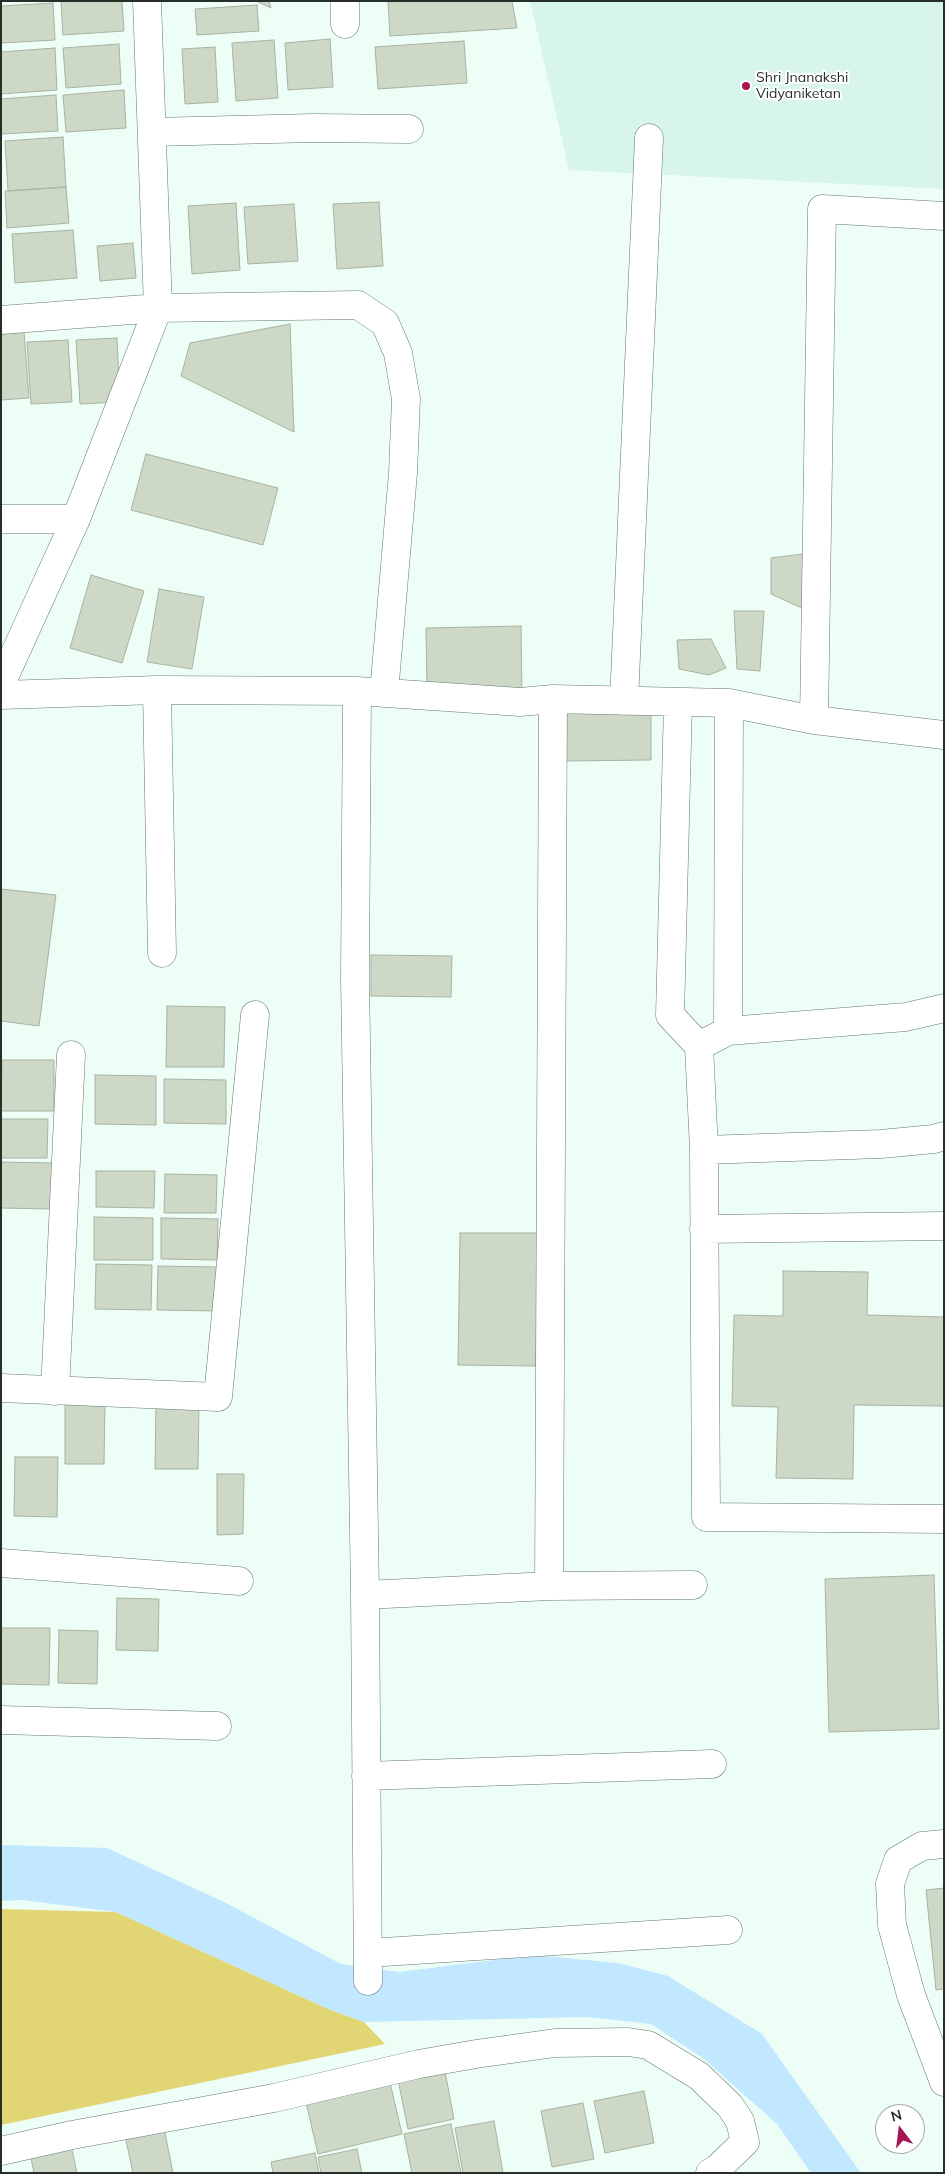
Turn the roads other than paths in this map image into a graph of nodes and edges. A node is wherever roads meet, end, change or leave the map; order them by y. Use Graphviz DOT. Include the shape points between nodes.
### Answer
graph roads {
  1 [pos="147,1"];
  2 [pos="409,129"];
  3 [pos="152,132"];
  4 [pos="649,138"];
  5 [pos="944,216"];
  6 [pos="158,308"];
  7 [pos="1,320"];
  8 [pos="1,518"];
  9 [pos="76,519"];
  10 [pos="1,684"];
  11 [pos="157,690"];
  12 [pos="357,691"];
  13 [pos="384,693"];
  14 [pos="1,695"];
  15 [pos="553,700"];
  16 [pos="624,701"];
  17 [pos="678,703"];
  18 [pos="729,703"];
  19 [pos="814,720"];
  20 [pos="944,735"];
  21 [pos="162,953"];
  22 [pos="944,1008"];
  23 [pos="255,1015"];
  24 [pos="728,1031"];
  25 [pos="699,1046"];
  26 [pos="71,1055"];
  27 [pos="944,1136"];
  28 [pos="704,1150"];
  29 [pos="944,1226"];
  30 [pos="704,1229"];
  31 [pos="1,1388"];
  32 [pos="55,1391"];
  33 [pos="944,1519"];
  34 [pos="1,1563"];
  35 [pos="239,1581"];
  36 [pos="693,1585"];
  37 [pos="550,1586"];
  38 [pos="365,1595"];
  39 [pos="1,1720"];
  40 [pos="217,1726"];
  41 [pos="712,1764"];
  42 [pos="366,1776"];
  43 [pos="944,1844"];
  44 [pos="728,1930"];
  45 [pos="368,1953"];
  46 [pos="368,1981"];
  47 [pos="944,2082"];
  48 [pos="1,2150"];
  49 [pos="710,2173"];
  1 -- 3 [label="street"];
  2 -- 3 [label="street"];
  3 -- 6 [label="street"];
  4 -- 16 [label="street"];
  5 -- 19 [label="street" via="822,209"];
  6 -- 7 [label="street"];
  6 -- 9 [label="street"];
  6 -- 13 [label="street" via="358,305 385,323 398,354 406,399 403,473"];
  8 -- 9 [label="street"];
  9 -- 10 [label="street"];
  11 -- 12 [label="street"];
  11 -- 14 [label="street"];
  11 -- 21 [label="street"];
  12 -- 13 [label="street"];
  12 -- 38 [label="street" via="355,978"];
  13 -- 15 [label="street" via="520,702"];
  15 -- 16 [label="street"];
  15 -- 37 [label="street"];
  16 -- 17 [label="street"];
  17 -- 18 [label="street"];
  17 -- 25 [label="street" via="670,1015"];
  18 -- 19 [label="street"];
  18 -- 24 [label="street"];
  19 -- 20 [label="street"];
  22 -- 24 [label="street" via="906,1017"];
  23 -- 32 [label="street" via="218,1397"];
  24 -- 25 [label="street"];
  25 -- 28 [label="street"];
  26 -- 32 [label="street"];
  27 -- 28 [label="street" via="881,1144"];
  28 -- 30 [label="street"];
  29 -- 30 [label="street"];
  30 -- 33 [label="street" via="706,1517"];
  31 -- 32 [label="street"];
  34 -- 35 [label="street"];
  36 -- 37 [label="street"];
  37 -- 38 [label="street"];
  38 -- 42 [label="street"];
  39 -- 40 [label="street"];
  41 -- 42 [label="street"];
  42 -- 45 [label="street"];
  43 -- 47 [label="street" via="922,1846 898,1860 890,1884 892,1924 911,1995"];
  44 -- 45 [label="street"];
  45 -- 46 [label="street"];
  48 -- 49 [label="street" via="274,2098 476,2054 555,2043 628,2042 648,2045 699,2076 730,2106 740,2121 744,2142"];
}
